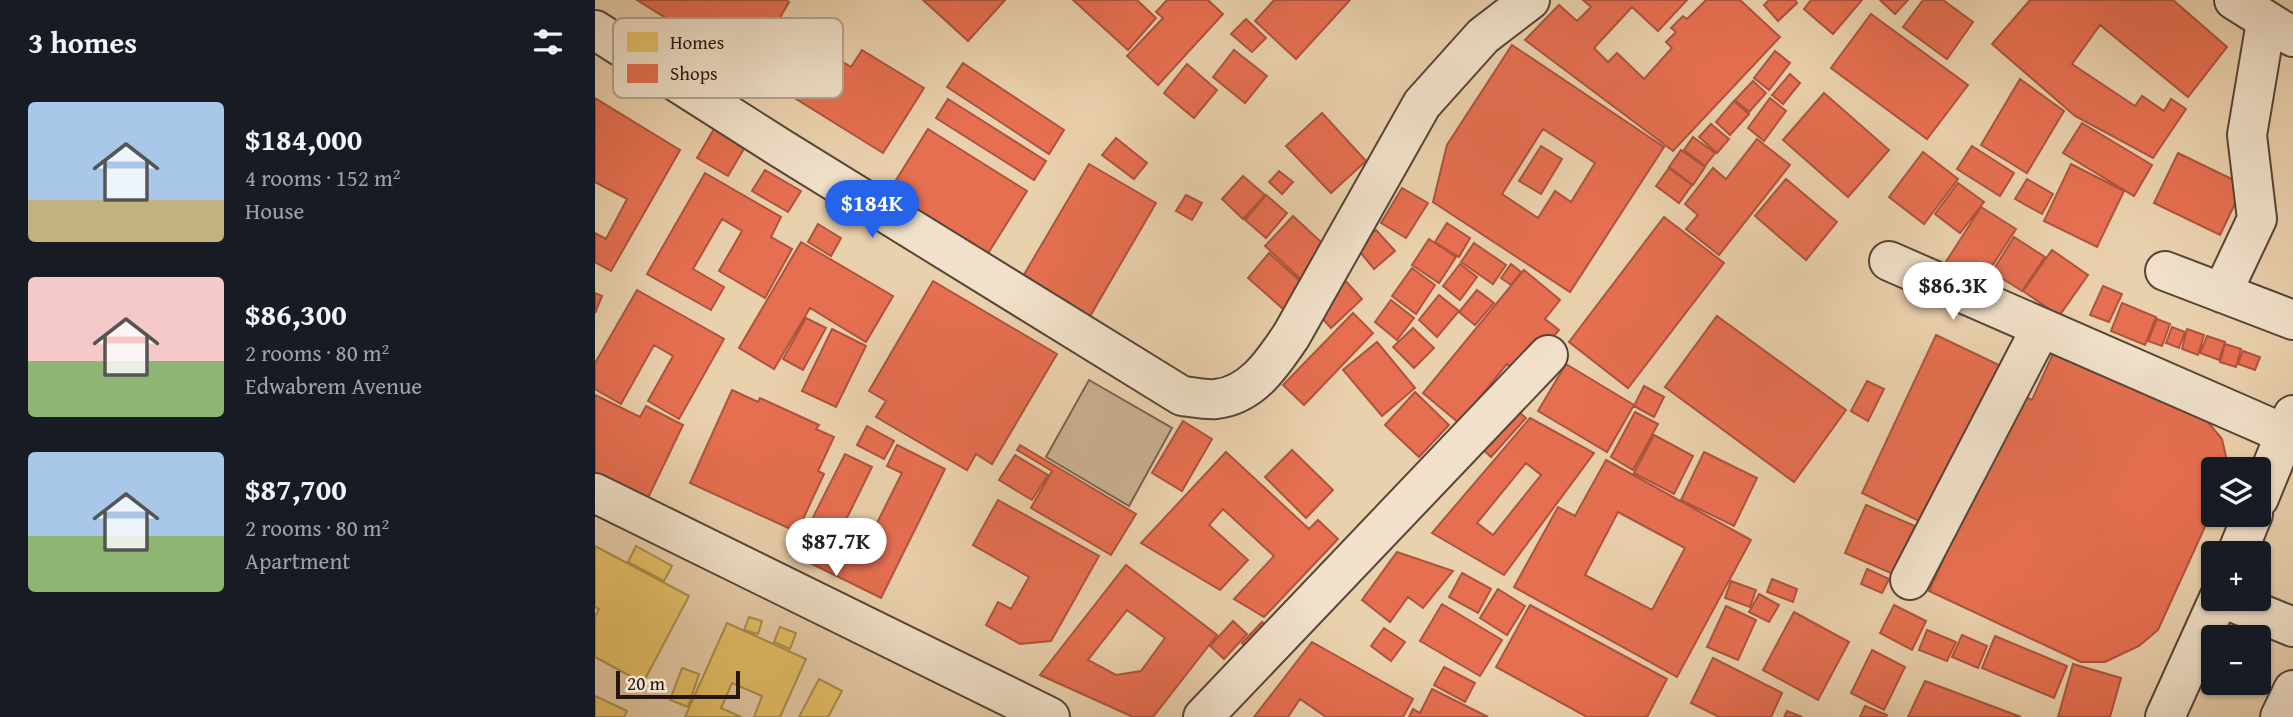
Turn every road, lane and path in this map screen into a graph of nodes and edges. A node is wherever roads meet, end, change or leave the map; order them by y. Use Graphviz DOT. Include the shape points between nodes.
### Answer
graph roads {
  1 [pos="1530,0"];
  2 [pos="2234,0"];
  3 [pos="595,30"];
  4 [pos="2280,30"];
  5 [pos="613,41"];
  6 [pos="702,98"];
  7 [pos="1889,261"];
  8 [pos="2165,271"];
  9 [pos="2223,293"];
  10 [pos="2293,320"];
  11 [pos="2041,328"];
  12 [pos="1548,355"];
  13 [pos="2289,424"];
  14 [pos="2271,468"];
  15 [pos="595,493"];
  16 [pos="1910,580"];
  17 [pos="2215,611"];
  18 [pos="2253,611"];
  19 [pos="2293,627"];
  20 [pos="2293,690"];
  21 [pos="1050,717"];
  22 [pos="1203,717"];
  23 [pos="2165,717"];
  24 [pos="2280,717"];
  1 -- 6 [label="street" via="1483,36 1422,104 1269,368 1242,392 1215,399 1182,396"];
  2 -- 4 [label="street"];
  3 -- 5 [label="street"];
  4 -- 9 [label="street" via="2247,135 2257,219"];
  7 -- 11 [label="street"];
  8 -- 9 [label="street"];
  9 -- 10 [label="street"];
  11 -- 13 [label="street"];
  11 -- 16 [label="street"];
  12 -- 22 [label="street"];
  13 -- 14 [label="street"];
  15 -- 21 [label="street"];
  17 -- 23 [label="street"];
  18 -- 19 [label="street"];
  20 -- 24 [label="street"];
}
